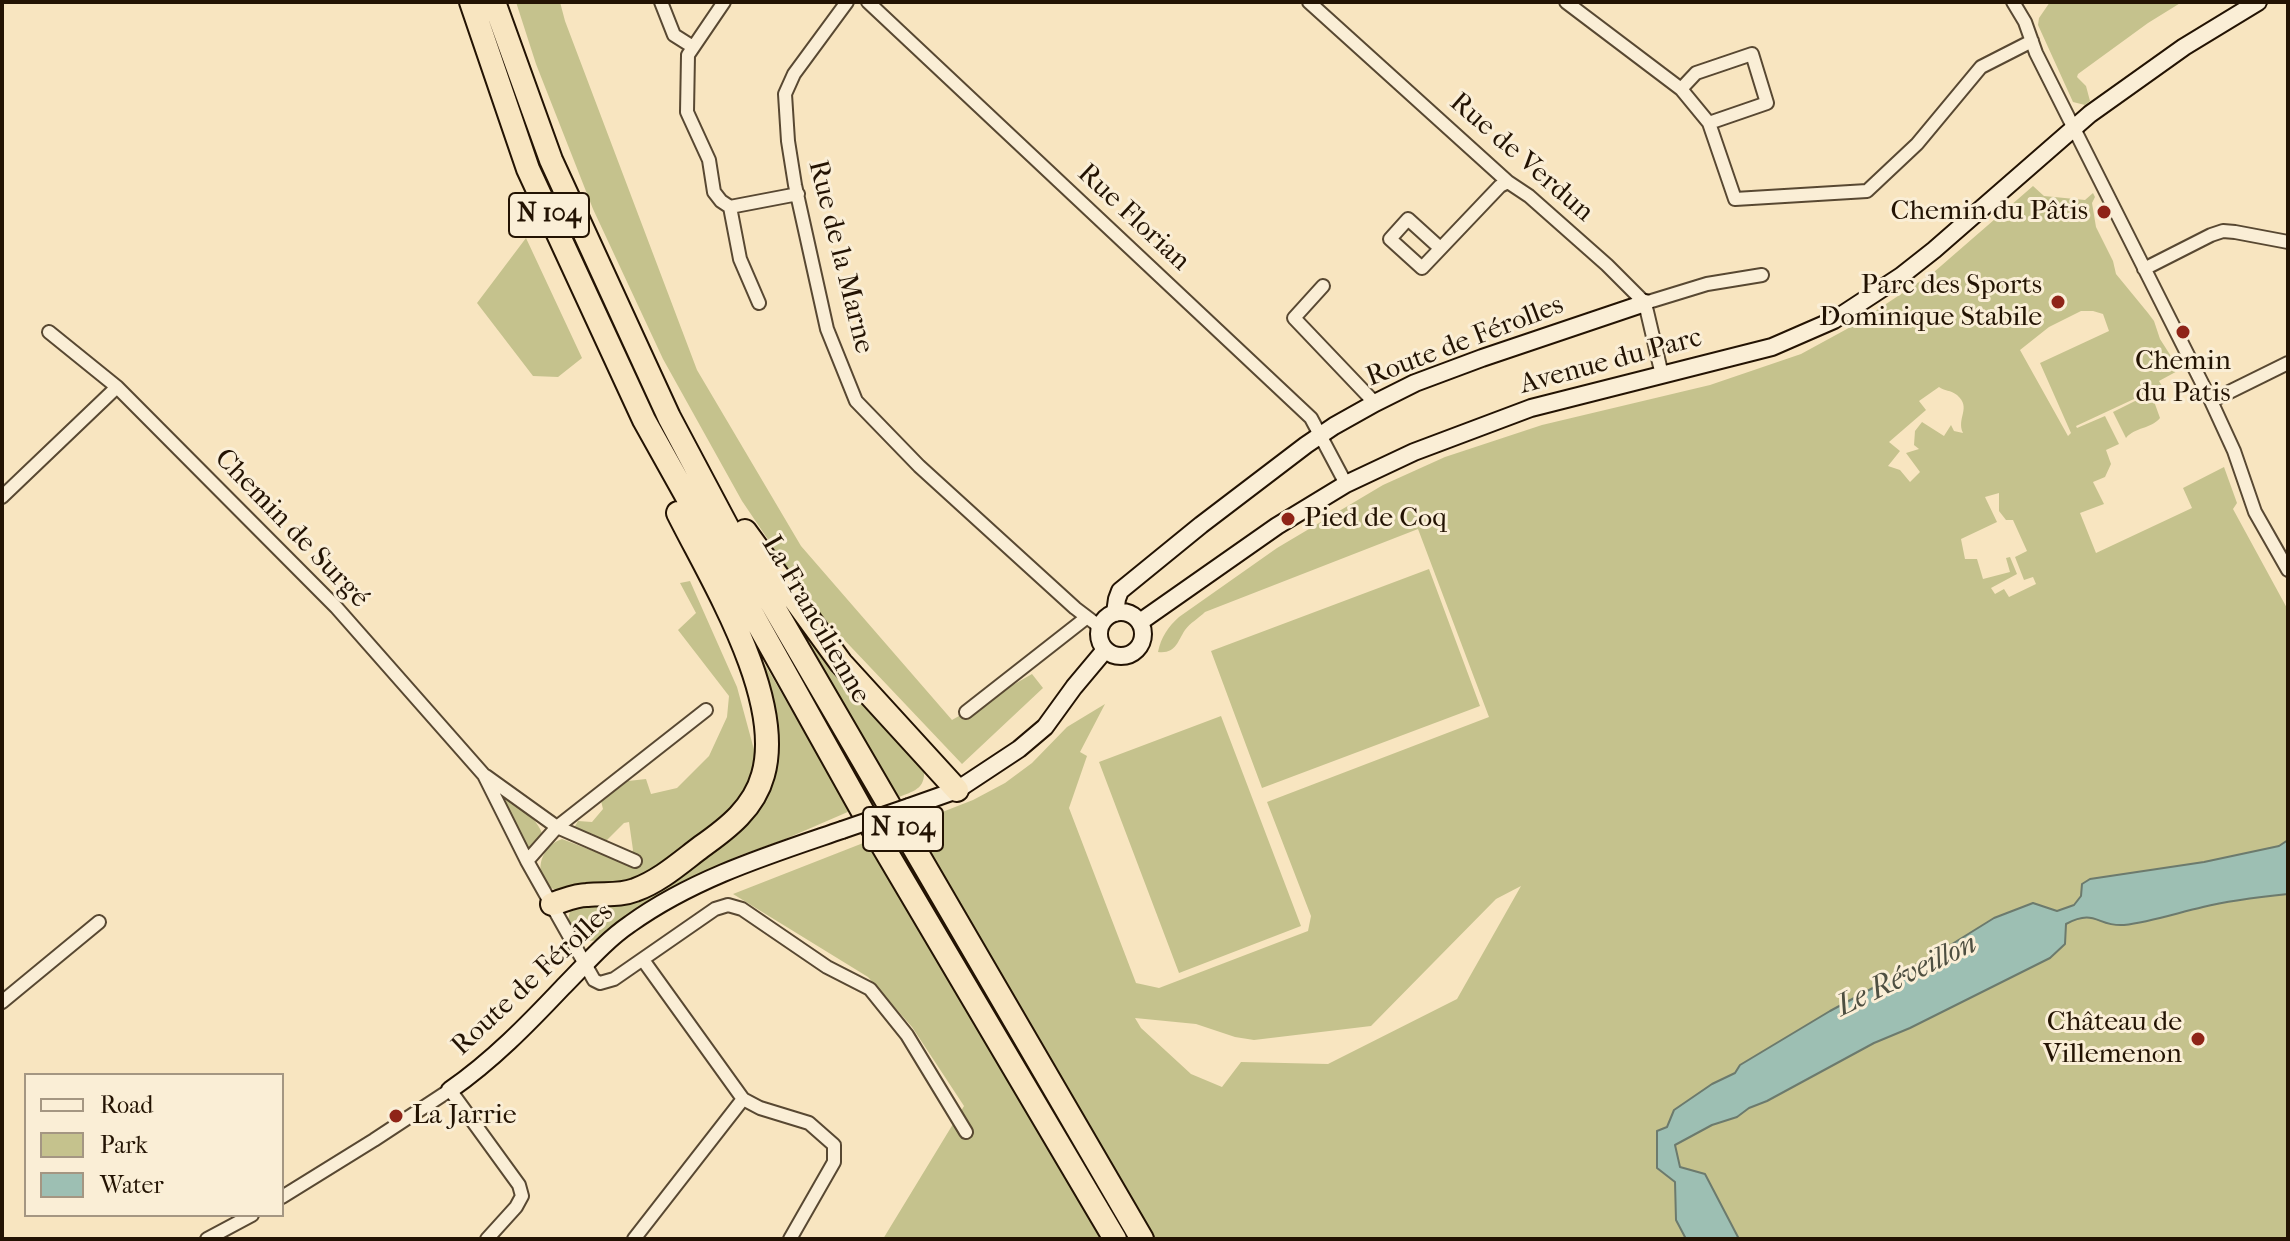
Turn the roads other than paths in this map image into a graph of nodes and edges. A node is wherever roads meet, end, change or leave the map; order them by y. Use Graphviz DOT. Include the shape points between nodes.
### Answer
graph roads {
  1 [pos="471,2"];
  2 [pos="494,2"];
  3 [pos="661,2"];
  4 [pos="724,2"];
  5 [pos="847,2"];
  6 [pos="868,2"];
  7 [pos="1309,2"];
  8 [pos="1566,2"];
  9 [pos="2013,2"];
  10 [pos="2258,2"];
  11 [pos="2032,41"];
  12 [pos="693,47"];
  13 [pos="1681,89"];
  14 [pos="1709,123"];
  15 [pos="2074,127"];
  16 [pos="1508,182"];
  17 [pos="798,194"];
  18 [pos="730,207"];
  19 [pos="2288,242"];
  20 [pos="1440,248"];
  21 [pos="2144,269"];
  22 [pos="1762,275"];
  23 [pos="1323,286"];
  24 [pos="759,303"];
  25 [pos="1645,303"];
  26 [pos="49,332"];
  27 [pos="2288,363"];
  28 [pos="1662,375"];
  29 [pos="117,387"];
  30 [pos="2211,401"];
  31 [pos="1375,403"];
  32 [pos="669,417"];
  33 [pos="644,420"];
  34 [pos="1319,436"];
  35 [pos="1346,484"];
  36 [pos="2,497"];
  37 [pos="2288,570"];
  38 [pos="1115,613"];
  39 [pos="1093,622"];
  40 [pos="1140,622"];
  41 [pos="1105,650"];
  42 [pos="706,710"];
  43 [pos="966,712"];
  44 [pos="484,775"];
  45 [pos="957,790"];
  46 [pos="557,827"];
  47 [pos="527,861"];
  48 [pos="635,861"];
  49 [pos="552,904"];
  50 [pos="99,922"];
  51 [pos="643,960"];
  52 [pos="584,965"];
  53 [pos="2,1002"];
  54 [pos="450,1090"];
  55 [pos="743,1099"];
  56 [pos="966,1132"];
  57 [pos="284,1196"];
  58 [pos="248,1217"];
  59 [pos="207,1239"];
  60 [pos="487,1239"];
  61 [pos="634,1239"];
  62 [pos="790,1239"];
  63 [pos="1115,1239"];
  64 [pos="1142,1239"];
  1 -- 33 [label="highway, La Francilienne / N 104" via="528,169"];
  2 -- 32 [label="highway, La Francilienne / N 104" via="551,160"];
  3 -- 12 [label="street" via="674,35"];
  4 -- 12 [label="street"];
  5 -- 17 [label="street, Rue de la Marne" via="785,94"];
  6 -- 34 [label="street, Rue Florian" via="1311,418"];
  7 -- 16 [label="street, Rue de Verdun"];
  8 -- 13 [label="street"];
  9 -- 11 [label="street"];
  10 -- 15 [label="street, Avenue du Parc" via="2184,47"];
  11 -- 14 [label="street" via="1981,67 1917,144 1867,191 1735,199"];
  11 -- 15 [label="street"];
  12 -- 18 [label="street" via="688,55 687,112 709,160 714,192"];
  13 -- 14 [label="street"];
  13 -- 14 [label="street" via="1696,73 1752,54 1767,103"];
  15 -- 21 [label="street"];
  15 -- 28 [label="street, Avenue du Parc" via="1934,250 1834,320 1772,347"];
  16 -- 20 [label="street"];
  16 -- 25 [label="street, Rue de Verdun"];
  17 -- 18 [label="street"];
  17 -- 39 [label="street, Rue de la Marne" via="827,329 856,401 919,466"];
  18 -- 24 [label="street" via="740,259"];
  19 -- 21 [label="street" via="2223,231"];
  21 -- 30 [label="street"];
  22 -- 25 [label="street, Route de Férolles" via="1707,284"];
  23 -- 31 [label="street" via="1294,318"];
  25 -- 28 [label="street"];
  25 -- 31 [label="street, Route de Férolles" via="1482,358"];
  26 -- 29 [label="street, Chemin de Surgé"];
  27 -- 30 [label="street"];
  28 -- 35 [label="street, Avenue du Parc" via="1531,408"];
  29 -- 36 [label="street"];
  29 -- 44 [label="street, Chemin de Surgé" via="336,607"];
  30 -- 37 [label="street" via="2255,512"];
  31 -- 34 [label="street, Route de Férolles"];
  32 -- 45 [label="highway" via="705,460 752,543 841,663"];
  32 -- 64 [label="highway, La Francilienne / N 104" via="730,532"];
  33 -- 49 [label="highway" via="650,456 752,669 767,724 765,766 740,816 663,875 632,891 581,895"];
  33 -- 63 [label="highway, La Francilienne / N 104" via="868,821"];
  34 -- 35 [label="street, Rue Florian"];
  34 -- 38 [label="street, Route de Férolles" via="1120,591"];
  35 -- 40 [label="street, Avenue du Parc"];
  38 -- 39 [label="street"];
  38 -- 40 [label="street" via="1129,613"];
  39 -- 41 [label="street"];
  39 -- 43 [label="street"];
  40 -- 41 [label="street" via="1144,635 1135,653 1116,656"];
  41 -- 45 [label="street, Route de Férolles" via="1045,727"];
  42 -- 46 [label="street"];
  44 -- 46 [label="street, Chemin de Surgé"];
  44 -- 47 [label="street, Chemin de Surgé"];
  45 -- 52 [label="street, Route de Férolles, bridge" via="740,864 628,925"];
  46 -- 47 [label="street"];
  46 -- 48 [label="street, Chemin de Surgé"];
  47 -- 49 [label="street, Chemin de Surgé"];
  49 -- 52 [label="street, Chemin de Surgé"];
  50 -- 53 [label="street"];
  51 -- 52 [label="street" via="600,983"];
  51 -- 55 [label="street"];
  51 -- 56 [label="street" via="715,909 742,909 827,967 870,989 907,1035"];
  52 -- 54 [label="street, Route de Férolles" via="517,1035"];
  54 -- 57 [label="street, Route de Férolles"];
  54 -- 60 [label="street" via="522,1196"];
  55 -- 61 [label="street"];
  55 -- 62 [label="street" via="809,1123 834,1145 834,1162"];
  58 -- 59 [label="street"];
}
